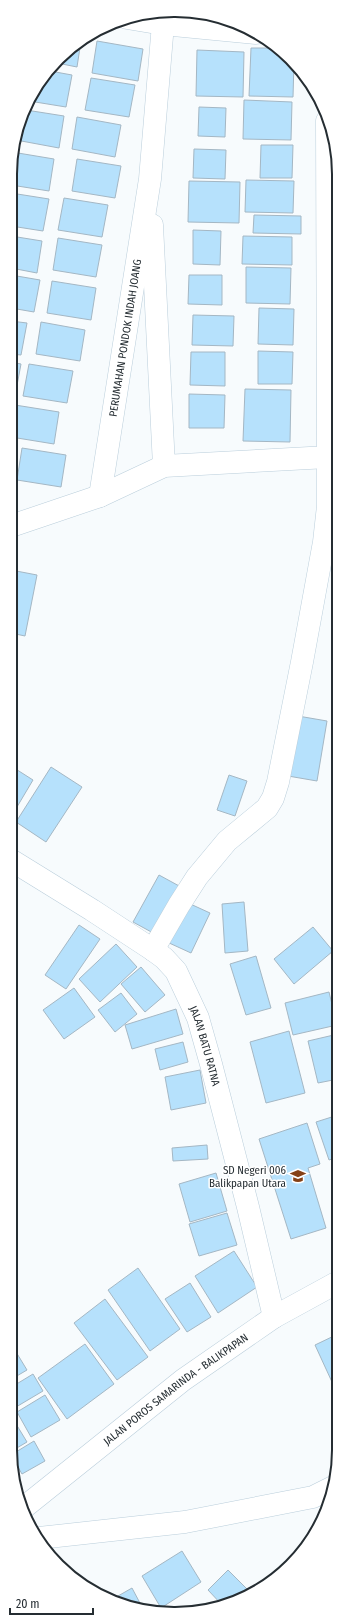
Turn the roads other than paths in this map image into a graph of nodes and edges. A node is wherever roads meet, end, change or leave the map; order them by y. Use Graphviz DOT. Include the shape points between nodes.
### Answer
graph roads {
  1 [pos="142,20"];
  2 [pos="164,24"];
  3 [pos="241,31"];
  4 [pos="327,136"];
  5 [pos="150,180"];
  6 [pos="332,292"];
  7 [pos="332,352"];
  8 [pos="328,457"];
  9 [pos="164,466"];
  10 [pos="100,496"];
  11 [pos="17,524"];
  12 [pos="17,864"];
  13 [pos="153,950"];
  14 [pos="332,1285"];
  15 [pos="274,1317"];
  16 [pos="327,1490"];
  17 [pos="27,1505"];
  18 [pos="44,1538"];
  1 -- 2 [label="main road"];
  2 -- 3 [label="main road"];
  2 -- 5 [label="main road, PERUMAHAN PONDOK INDAH JOANG"];
  4 -- 6 [label="main road"];
  5 -- 9 [label="main road, PERUMAHAN PONDOK INDAH JOANG"];
  5 -- 10 [label="main road, PERUMAHAN PONDOK INDAH JOANG"];
  7 -- 8 [label="main road"];
  8 -- 9 [label="main road"];
  8 -- 13 [label="main road" via="328,506 324,542 273,798 267,808 227,841 197,877"];
  9 -- 10 [label="main road"];
  10 -- 11 [label="main road"];
  12 -- 13 [label="main road, JALAN BATU RATNA"];
  13 -- 15 [label="main road, JALAN BATU RATNA" via="176,971 198,1018"];
  14 -- 15 [label="main road, JALAN POROS SAMARINDA - BALIKPAPAN"];
  15 -- 17 [label="main road, JALAN POROS SAMARINDA - BALIKPAPAN" via="183,1380"];
  16 -- 18 [label="main road" via="313,1496 185,1522"];
}
